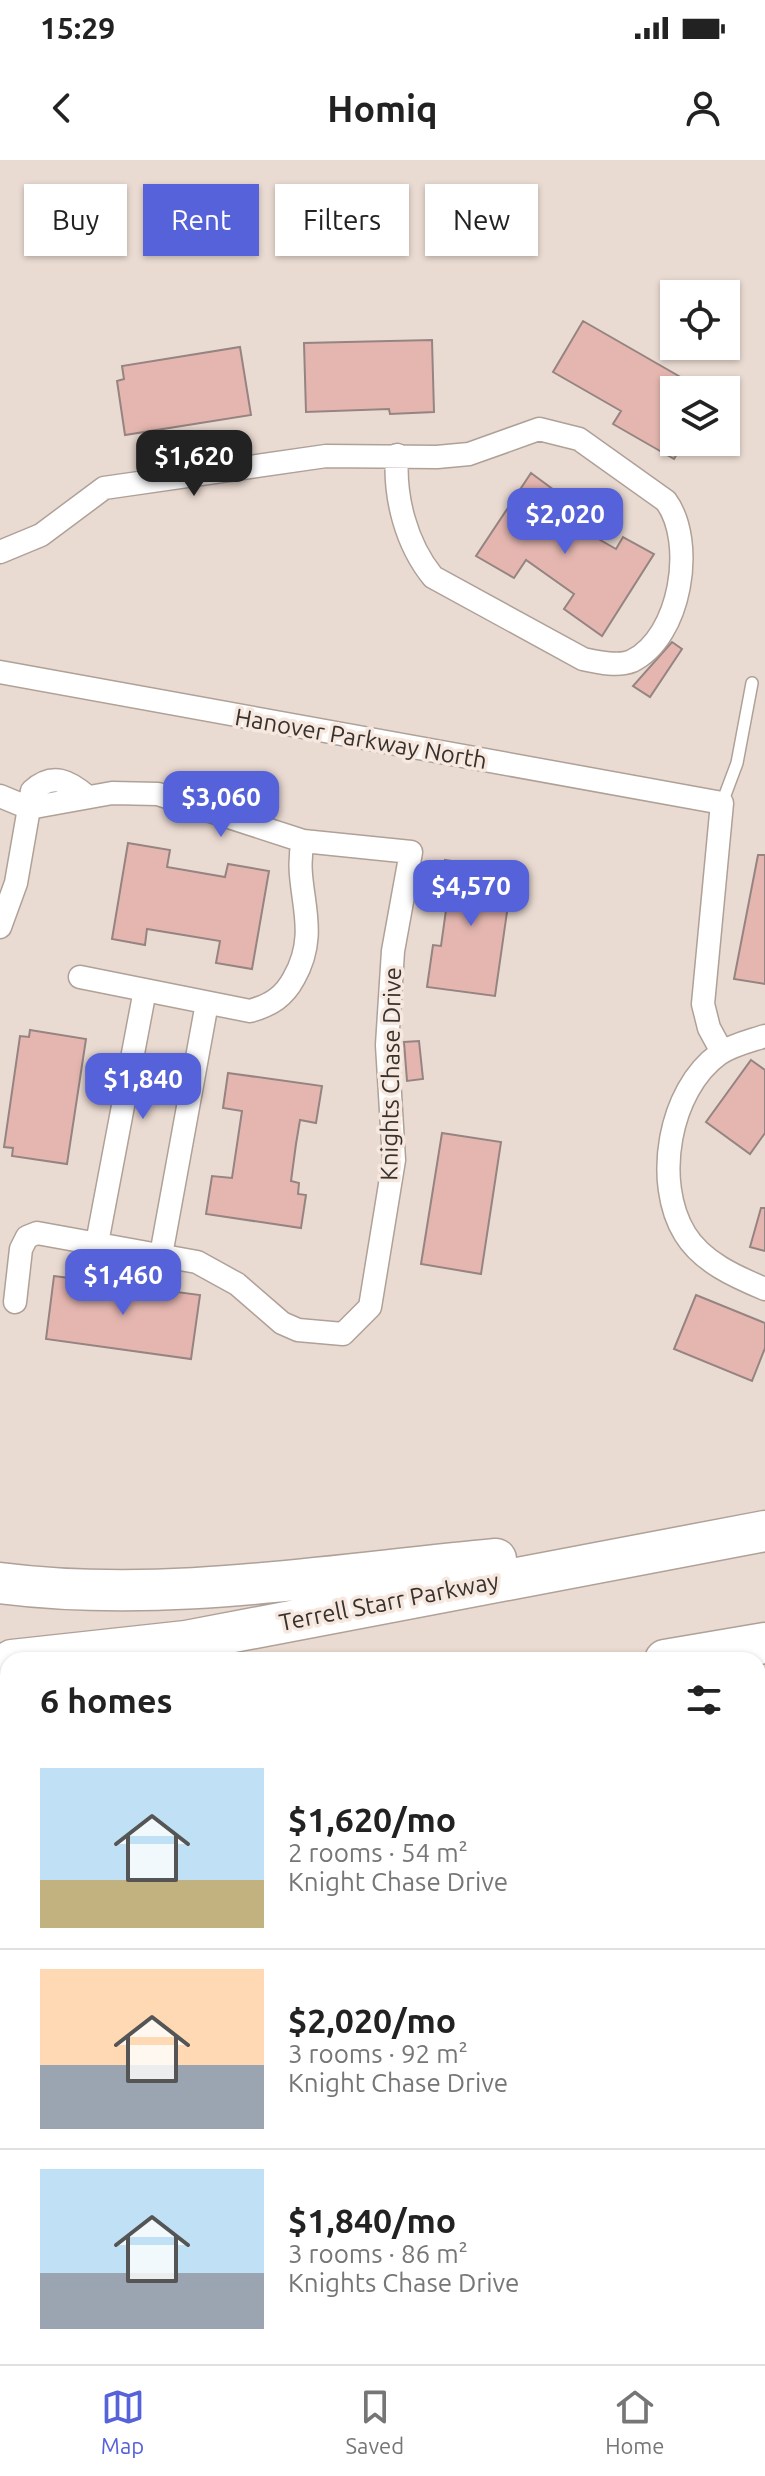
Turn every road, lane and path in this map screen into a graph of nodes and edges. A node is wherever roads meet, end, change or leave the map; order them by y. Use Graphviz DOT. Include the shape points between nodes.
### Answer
graph roads {
  1 [pos="397,455"];
  2 [pos="0,552"];
  3 [pos="0,672"];
  4 [pos="752,683"];
  5 [pos="0,796"];
  6 [pos="722,803"];
  7 [pos="29,808"];
  8 [pos="303,841"];
  9 [pos="8,875"];
  10 [pos="0,927"];
  11 [pos="80,977"];
  12 [pos="145,990"];
  13 [pos="207,1003"];
  14 [pos="765,1036"];
  15 [pos="722,1052"];
  16 [pos="97,1243"];
  17 [pos="161,1255"];
  18 [pos="765,1289"];
  19 [pos="15,1302"];
  20 [pos="750,1534"];
  21 [pos="0,1583"];
  22 [pos="765,1644"];
  23 [pos="84,1652"];
  24 [pos="715,1652"];
  25 [pos="736,1652"];
  1 -- 1 [label="street" via="469,454 539,429 579,439 666,501 675,513 684,560 660,635 632,661 583,659 433,577 406,530"];
  1 -- 2 [label="street" via="326,456 104,488 41,535"];
  3 -- 6 [label="street, Hanover Parkway North"];
  4 -- 6 [label="lane" via="737,763"];
  5 -- 7 [label="street"];
  6 -- 15 [label="street" via="703,1004"];
  7 -- 8 [label="street, Knights Chase Drive" via="134,792 158,794"];
  7 -- 9 [label="street"];
  8 -- 13 [label="street" via="309,942 288,989 270,1006 250,1011"];
  8 -- 17 [label="street, Knights Chase Drive" via="411,852 393,951 387,1045 394,1160 370,1307 343,1334 298,1330 268,1314 223,1276 197,1262"];
  9 -- 10 [label="street"];
  11 -- 12 [label="street"];
  12 -- 13 [label="street"];
  12 -- 16 [label="street"];
  13 -- 17 [label="street"];
  14 -- 15 [label="street"];
  15 -- 18 [label="street" via="697,1077 677,1115 669,1190 685,1235 702,1253"];
  16 -- 17 [label="street, Knights Chase Drive"];
  16 -- 19 [label="street, Knights Chase Drive" via="37,1233 27,1237"];
  20 -- 21 [label="highway" via="223,1585 102,1589"];
  20 -- 23 [label="highway, Terrell Starr Parkway" via="186,1641"];
  22 -- 24 [label="highway"];
  22 -- 25 [label="highway"];
}
